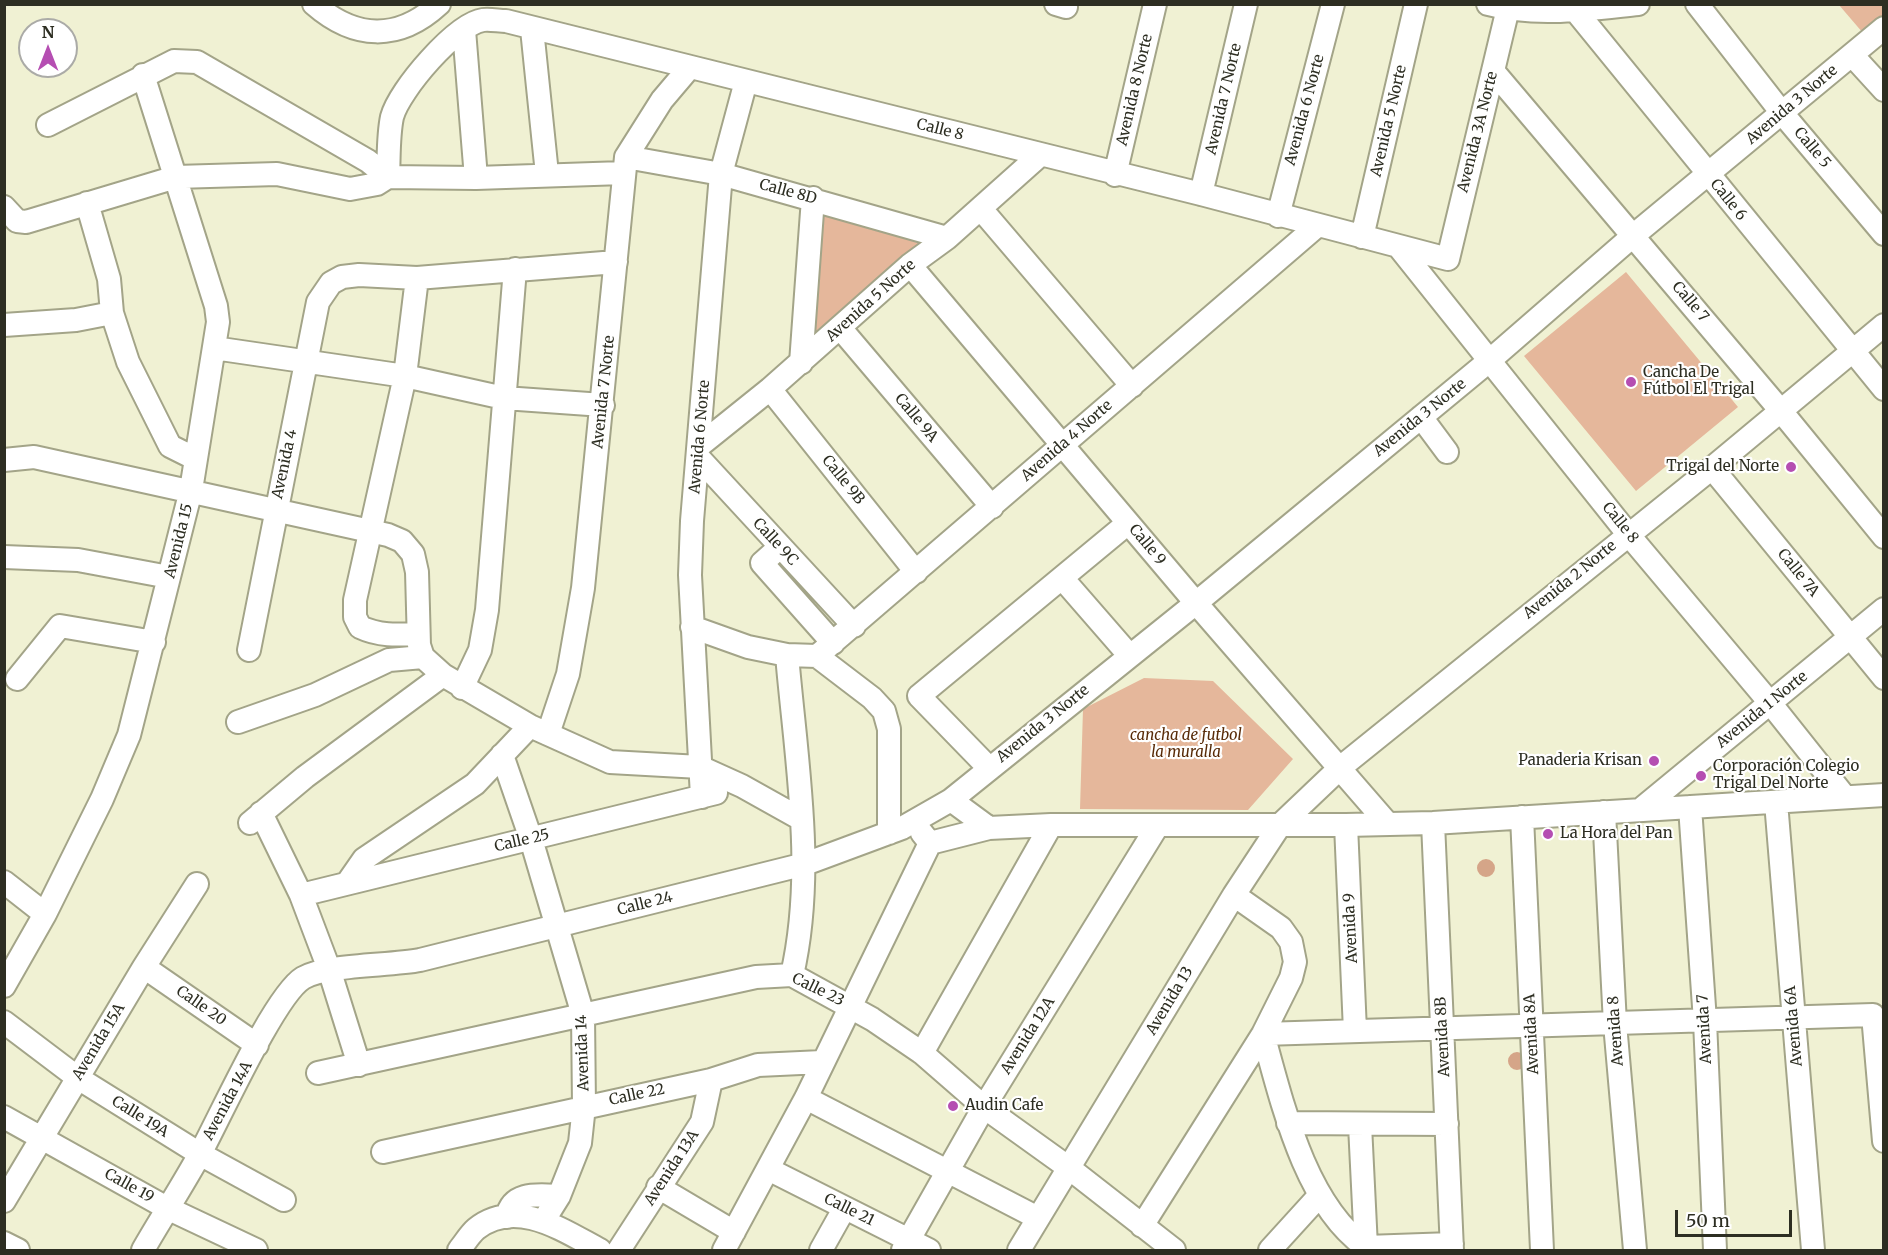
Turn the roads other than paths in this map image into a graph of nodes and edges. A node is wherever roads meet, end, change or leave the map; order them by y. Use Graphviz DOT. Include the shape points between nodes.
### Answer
graph roads {
  1 [pos="314,4"];
  2 [pos="439,4"];
  3 [pos="1155,4"];
  4 [pos="1246,4"];
  5 [pos="1333,4"];
  6 [pos="1416,4"];
  7 [pos="1638,4"];
  8 [pos="1697,4"];
  9 [pos="1502,6"];
  10 [pos="1575,10"];
  11 [pos="473,25"];
  12 [pos="1884,28"];
  13 [pos="532,29"];
  14 [pos="1852,55"];
  15 [pos="690,67"];
  16 [pos="1493,71"];
  17 [pos="143,75"];
  18 [pos="746,81"];
  19 [pos="1884,90"];
  20 [pos="1782,113"];
  21 [pos="48,125"];
  22 [pos="1040,156"];
  23 [pos="624,165"];
  24 [pos="547,174"];
  25 [pos="721,174"];
  26 [pos="1115,175"];
  27 [pos="1708,175"];
  28 [pos="176,177"];
  29 [pos="388,177"];
  30 [pos="476,178"];
  31 [pos="1202,194"];
  32 [pos="813,198"];
  33 [pos="87,203"];
  34 [pos="4,207"];
  35 [pos="981,209"];
  36 [pos="1278,216"];
  37 [pos="1317,226"];
  38 [pos="1884,234"];
  39 [pos="1634,235"];
  40 [pos="1362,237"];
  41 [pos="947,238"];
  42 [pos="1398,246"];
  43 [pos="1448,259"];
  44 [pos="616,262"];
  45 [pos="910,265"];
  46 [pos="515,269"];
  47 [pos="417,278"];
  48 [pos="112,313"];
  49 [pos="4,324"];
  50 [pos="1884,325"];
  51 [pos="840,329"];
  52 [pos="214,348"];
  53 [pos="1852,351"];
  54 [pos="1489,361"];
  55 [pos="308,363"];
  56 [pos="801,363"];
  57 [pos="405,376"];
  58 [pos="1132,386"];
  59 [pos="770,389"];
  60 [pos="1884,389"];
  61 [pos="504,398"];
  62 [pos="603,405"];
  63 [pos="1781,411"];
  64 [pos="1421,417"];
  65 [pos="1063,446"];
  66 [pos="699,451"];
  67 [pos="1447,452"];
  68 [pos="196,459"];
  69 [pos="4,460"];
  70 [pos="1712,468"];
  71 [pos="191,490"];
  72 [pos="992,507"];
  73 [pos="275,511"];
  74 [pos="1128,523"];
  75 [pos="370,531"];
  76 [pos="1628,534"];
  77 [pos="1884,537"];
  78 [pos="780,547"];
  79 [pos="4,557"];
  80 [pos="916,572"];
  81 [pos="169,577"];
  82 [pos="1062,578"];
  83 [pos="1196,603"];
  84 [pos="1884,609"];
  85 [pos="854,626"];
  86 [pos="692,627"];
  87 [pos="417,634"];
  88 [pos="1850,638"];
  89 [pos="154,642"];
  90 [pos="249,650"];
  91 [pos="825,650"];
  92 [pos="788,655"];
  93 [pos="1129,655"];
  94 [pos="423,657"];
  95 [pos="1884,678"];
  96 [pos="17,679"];
  97 [pos="453,682"];
  98 [pos="1771,704"];
  99 [pos="238,722"];
  100 [pos="539,730"];
  101 [pos="502,755"];
  102 [pos="700,767"];
  103 [pos="1341,767"];
  104 [pos="988,768"];
  105 [pos="742,786"];
  106 [pos="1884,795"];
  107 [pos="702,797"];
  108 [pos="1845,797"];
  109 [pos="951,800"];
  110 [pos="1776,802"];
  111 [pos="1690,807"];
  112 [pos="1640,810"];
  113 [pos="1604,812"];
  114 [pos="1521,817"];
  115 [pos="801,819"];
  116 [pos="914,823"];
  117 [pos="1387,823"];
  118 [pos="1433,823"];
  119 [pos="1051,825"];
  120 [pos="1158,825"];
  121 [pos="1280,825"];
  122 [pos="1346,825"];
  123 [pos="989,828"];
  124 [pos="889,833"];
  125 [pos="531,839"];
  126 [pos="930,843"];
  127 [pos="805,864"];
  128 [pos="4,882"];
  129 [pos="348,882"];
  130 [pos="197,884"];
  131 [pos="301,895"];
  132 [pos="1234,895"];
  133 [pos="45,914"];
  134 [pos="558,926"];
  135 [pos="144,967"];
  136 [pos="329,969"];
  137 [pos="792,975"];
  138 [pos="4,986"];
  139 [pos="852,1007"];
  140 [pos="583,1015"];
  141 [pos="1794,1018"];
  142 [pos="1705,1020"];
  143 [pos="4,1022"];
  144 [pos="1615,1024"];
  145 [pos="1532,1026"];
  146 [pos="1442,1029"];
  147 [pos="1355,1031"];
  148 [pos="1263,1034"];
  149 [pos="257,1045"];
  150 [pos="922,1053"];
  151 [pos="822,1062"];
  152 [pos="360,1065"];
  153 [pos="1880,1065"];
  154 [pos="318,1073"];
  155 [pos="78,1078"];
  156 [pos="711,1080"];
  157 [pos="806,1098"];
  158 [pos="584,1106"];
  159 [pos="984,1107"];
  160 [pos="4,1117"];
  161 [pos="1288,1123"];
  162 [pos="1447,1124"];
  163 [pos="1360,1125"];
  164 [pos="43,1138"];
  165 [pos="1884,1141"];
  166 [pos="383,1152"];
  167 [pos="200,1154"];
  168 [pos="1069,1168"];
  169 [pos="768,1169"];
  170 [pos="947,1171"];
  171 [pos="658,1187"];
  172 [pos="1320,1195"];
  173 [pos="559,1196"];
  174 [pos="284,1200"];
  175 [pos="4,1201"];
  176 [pos="167,1208"];
  177 [pos="844,1209"];
  178 [pos="507,1217"];
  179 [pos="1038,1218"];
  180 [pos="544,1220"];
  181 [pos="1147,1237"];
  182 [pos="729,1241"];
  183 [pos="4,1243"];
  184 [pos="906,1245"];
  185 [pos="1366,1247"];
  186 [pos="1452,1247"];
  187 [pos="18,1251"];
  188 [pos="143,1251"];
  189 [pos="256,1251"];
  190 [pos="459,1251"];
  191 [pos="600,1251"];
  192 [pos="619,1251"];
  193 [pos="821,1251"];
  194 [pos="929,1251"];
  195 [pos="1019,1251"];
  196 [pos="1174,1251"];
  197 [pos="1270,1251"];
  198 [pos="1542,1251"];
  199 [pos="1635,1251"];
  200 [pos="1715,1251"];
  201 [pos="1813,1251"];
  1 -- 2 [label="street" via="349,28 373,32 403,29"];
  3 -- 26 [label="street, Avenida 8 Norte"];
  4 -- 31 [label="street, Avenida 7 Norte"];
  5 -- 36 [label="street, Avenida 6 Norte"];
  6 -- 40 [label="street, Avenida 5 Norte"];
  7 -- 10 [label="street"];
  8 -- 20 [label="street, Calle 5"];
  9 -- 10 [label="street"];
  9 -- 16 [label="street, Avenida 3A Norte"];
  10 -- 27 [label="street, Calle 6"];
  11 -- 13 [label="street, Calle 8" via="506,21"];
  11 -- 29 [label="street" via="440,47 406,91 393,115"];
  11 -- 30 [label="street"];
  12 -- 14 [label="street, Avenida 3 Norte"];
  13 -- 15 [label="street, Calle 8"];
  13 -- 24 [label="street"];
  14 -- 19 [label="street"];
  14 -- 20 [label="street, Avenida 3 Norte"];
  15 -- 18 [label="street, Calle 8"];
  15 -- 23 [label="street, Avenida 7 Norte" via="663,100"];
  16 -- 39 [label="street, Calle 7"];
  16 -- 43 [label="street, Avenida 3A Norte"];
  17 -- 21 [label="street"];
  17 -- 28 [label="street, Avenida 15"];
  17 -- 29 [label="street" via="174,61 197,62 369,161"];
  18 -- 22 [label="street, Calle 8"];
  18 -- 25 [label="street, Avenida 6 Norte"];
  20 -- 27 [label="street, Avenida 3 Norte"];
  20 -- 38 [label="street, Calle 5"];
  22 -- 26 [label="street, Calle 8"];
  22 -- 35 [label="street, Avenida 5 Norte"];
  23 -- 24 [label="street, Calle 8D"];
  23 -- 25 [label="street, Calle 8D"];
  23 -- 44 [label="street, Avenida 7 Norte"];
  24 -- 30 [label="street, Calle 8D"];
  25 -- 32 [label="street, Calle 8D"];
  25 -- 66 [label="street, Avenida 6 Norte"];
  26 -- 31 [label="street, Calle 8"];
  27 -- 39 [label="street, Avenida 3 Norte"];
  27 -- 53 [label="street, Calle 6"];
  28 -- 29 [label="street" via="276,174 350,189 377,184"];
  28 -- 33 [label="street"];
  28 -- 52 [label="street, Avenida 15" via="216,306"];
  29 -- 30 [label="street, Calle 8D"];
  31 -- 36 [label="street, Calle 8"];
  32 -- 41 [label="street, Calle 8D"];
  32 -- 56 [label="street"];
  33 -- 34 [label="street" via="21,222"];
  33 -- 48 [label="street" via="109,279"];
  35 -- 41 [label="street, Avenida 5 Norte"];
  35 -- 58 [label="street"];
  36 -- 37 [label="street, Calle 8"];
  37 -- 40 [label="street, Calle 8"];
  37 -- 58 [label="street, Avenida 4 Norte"];
  39 -- 54 [label="street, Avenida 3 Norte"];
  39 -- 63 [label="street, Calle 7"];
  40 -- 42 [label="street, Calle 8"];
  41 -- 45 [label="street, Avenida 5 Norte"];
  42 -- 43 [label="street, Calle 8"];
  42 -- 54 [label="street, Calle 8"];
  44 -- 46 [label="street"];
  44 -- 62 [label="street, Avenida 7 Norte"];
  45 -- 51 [label="street, Avenida 5 Norte"];
  45 -- 65 [label="street, Calle 9"];
  46 -- 47 [label="street"];
  46 -- 61 [label="street"];
  47 -- 55 [label="street, Avenida 4" via="359,275 331,283 318,302"];
  47 -- 57 [label="street"];
  48 -- 49 [label="street" via="76,320"];
  48 -- 68 [label="street" via="128,362 170,446"];
  50 -- 53 [label="street, Avenida 2 Norte"];
  51 -- 56 [label="street, Avenida 5 Norte"];
  51 -- 72 [label="street, Calle 9A"];
  52 -- 55 [label="street"];
  52 -- 68 [label="street, Avenida 15"];
  53 -- 60 [label="street, Calle 6"];
  53 -- 63 [label="street, Avenida 2 Norte"];
  54 -- 64 [label="street, Avenida 3 Norte"];
  54 -- 76 [label="street, Calle 8"];
  55 -- 57 [label="street"];
  55 -- 73 [label="street, Avenida 4"];
  56 -- 59 [label="street, Avenida 5 Norte"];
  57 -- 61 [label="street"];
  57 -- 75 [label="street"];
  58 -- 65 [label="street, Avenida 4 Norte"];
  59 -- 66 [label="street, Avenida 5 Norte"];
  59 -- 80 [label="street, Calle 9B"];
  61 -- 62 [label="street"];
  61 -- 97 [label="street" via="484,634 480,650"];
  62 -- 100 [label="street, Avenida 7 Norte" via="577,634 568,674"];
  63 -- 70 [label="street, Avenida 2 Norte"];
  63 -- 77 [label="street, Calle 7"];
  64 -- 67 [label="street"];
  64 -- 83 [label="street, Avenida 3 Norte"];
  65 -- 72 [label="street, Avenida 4 Norte"];
  65 -- 74 [label="street, Calle 9"];
  66 -- 78 [label="street, Calle 9C"];
  66 -- 86 [label="street, Avenida 6 Norte" via="690,564"];
  68 -- 71 [label="street, Avenida 15"];
  69 -- 71 [label="street" via="34,457"];
  70 -- 76 [label="street, Avenida 2 Norte"];
  70 -- 88 [label="street, Calle 7A"];
  71 -- 73 [label="street"];
  71 -- 81 [label="street, Avenida 15"];
  72 -- 80 [label="street, Avenida 4 Norte"];
  73 -- 75 [label="street"];
  73 -- 90 [label="street, Avenida 4"];
  74 -- 82 [label="street"];
  74 -- 83 [label="street, Calle 9"];
  75 -- 87 [label="street" via="402,541 412,554 417,572"];
  75 -- 87 [label="street" via="355,617 360,627 371,632"];
  76 -- 98 [label="street, Calle 8"];
  76 -- 103 [label="street, Avenida 2 Norte"];
  78 -- 85 [label="street, Calle 9C"];
  78 -- 91 [label="street" via="762,562"];
  79 -- 81 [label="street" via="78,560"];
  80 -- 85 [label="street, Avenida 4 Norte"];
  81 -- 89 [label="street, Avenida 15"];
  82 -- 93 [label="street"];
  82 -- 104 [label="street" via="919,696"];
  83 -- 93 [label="street, Avenida 3 Norte"];
  83 -- 103 [label="street, Calle 9"];
  84 -- 88 [label="street, Avenida 1 Norte"];
  85 -- 91 [label="street, Avenida 4 Norte"];
  86 -- 92 [label="street" via="748,647"];
  86 -- 102 [label="street, Avenida 6 Norte"];
  87 -- 94 [label="street"];
  88 -- 95 [label="street, Calle 7A"];
  88 -- 98 [label="street, Avenida 1 Norte"];
  89 -- 96 [label="street" via="60,626"];
  89 -- 133 [label="street, Avenida 15" via="120,759"];
  91 -- 92 [label="street"];
  91 -- 124 [label="street" via="884,711 889,729"];
  92 -- 115 [label="street"];
  93 -- 104 [label="street, Avenida 3 Norte"];
  94 -- 97 [label="street"];
  94 -- 99 [label="street" via="389,660 315,695"];
  97 -- 100 [label="street"];
  97 -- 131 [label="street" via="305,777 255,818"];
  98 -- 108 [label="street, Calle 8"];
  98 -- 112 [label="street, Avenida 1 Norte"];
  100 -- 101 [label="street"];
  100 -- 102 [label="street" via="610,762"];
  101 -- 125 [label="street, Avenida 14"];
  101 -- 129 [label="street" via="475,784 364,859"];
  102 -- 105 [label="street"];
  102 -- 107 [label="street, Avenida 6 Norte"];
  103 -- 117 [label="street, Calle 9"];
  103 -- 121 [label="street, Avenida 13"];
  104 -- 109 [label="street, Avenida 3 Norte"];
  105 -- 107 [label="street, Calle 25"];
  105 -- 115 [label="street"];
  106 -- 108 [label="street"];
  107 -- 125 [label="street, Calle 25"];
  108 -- 110 [label="street"];
  109 -- 116 [label="street, Calle 24"];
  109 -- 123 [label="street"];
  110 -- 111 [label="street"];
  110 -- 141 [label="street, Avenida 6A"];
  111 -- 112 [label="street"];
  111 -- 142 [label="street, Avenida 7"];
  112 -- 113 [label="street"];
  113 -- 114 [label="street"];
  113 -- 144 [label="street, Avenida 8"];
  114 -- 118 [label="street"];
  114 -- 145 [label="street, Avenida 8A"];
  115 -- 127 [label="street"];
  116 -- 124 [label="street, Calle 24"];
  116 -- 126 [label="street"];
  117 -- 118 [label="street"];
  117 -- 122 [label="street"];
  118 -- 146 [label="street, Avenida 8B"];
  119 -- 120 [label="street"];
  119 -- 123 [label="street"];
  119 -- 150 [label="street"];
  120 -- 121 [label="street"];
  120 -- 159 [label="street, Avenida 12A"];
  121 -- 122 [label="street"];
  121 -- 132 [label="street, Avenida 13"];
  122 -- 147 [label="street, Avenida 9"];
  123 -- 126 [label="street"];
  124 -- 127 [label="street, Calle 24"];
  125 -- 129 [label="street, Calle 25"];
  125 -- 134 [label="street, Avenida 14"];
  126 -- 139 [label="street"];
  127 -- 134 [label="street, Calle 24"];
  127 -- 137 [label="street" via="802,918"];
  128 -- 133 [label="street"];
  129 -- 131 [label="street, Calle 25"];
  130 -- 135 [label="street, Avenida 15A"];
  131 -- 136 [label="street"];
  132 -- 148 [label="street" via="1281,928 1291,942 1291,978"];
  132 -- 168 [label="street, Avenida 13"];
  133 -- 138 [label="street, Avenida 15"];
  134 -- 136 [label="street, Calle 24" via="420,960"];
  134 -- 140 [label="street, Avenida 14"];
  135 -- 149 [label="street, Calle 20"];
  135 -- 155 [label="street, Avenida 15A"];
  136 -- 149 [label="street, Avenida 14A" via="302,979 289,990"];
  136 -- 152 [label="street"];
  137 -- 139 [label="street, Calle 23"];
  137 -- 140 [label="street, Calle 23" via="756,977"];
  139 -- 150 [label="street, Calle 23"];
  139 -- 151 [label="street"];
  140 -- 152 [label="street, Calle 23"];
  140 -- 158 [label="street, Avenida 14"];
  141 -- 142 [label="street"];
  141 -- 153 [label="street" via="1873,1015"];
  141 -- 201 [label="street, Avenida 6A"];
  142 -- 144 [label="street"];
  142 -- 200 [label="street, Avenida 7"];
  143 -- 155 [label="street, Calle 19A"];
  144 -- 145 [label="street"];
  144 -- 199 [label="street, Avenida 8"];
  145 -- 146 [label="street"];
  145 -- 198 [label="street, Avenida 8A"];
  146 -- 147 [label="street"];
  146 -- 162 [label="street, Avenida 8B"];
  147 -- 148 [label="street"];
  148 -- 161 [label="street"];
  148 -- 181 [label="street"];
  149 -- 167 [label="street, Avenida 14A"];
  150 -- 159 [label="street, Calle 23"];
  151 -- 156 [label="street, Calle 22" via="758,1065"];
  151 -- 157 [label="street"];
  152 -- 154 [label="street, Calle 23"];
  153 -- 165 [label="street"];
  155 -- 164 [label="street, Avenida 15A"];
  155 -- 167 [label="street, Calle 19A"];
  156 -- 158 [label="street, Calle 22"];
  156 -- 171 [label="street, Avenida 13A" via="702,1122"];
  157 -- 169 [label="street"];
  157 -- 170 [label="street"];
  158 -- 166 [label="street, Calle 22"];
  158 -- 173 [label="street, Avenida 14" via="580,1143"];
  159 -- 168 [label="street, Calle 23"];
  159 -- 170 [label="street, Avenida 12A"];
  160 -- 164 [label="street, Calle 19"];
  161 -- 163 [label="street"];
  161 -- 172 [label="street"];
  162 -- 163 [label="street"];
  162 -- 186 [label="street, Avenida 8B"];
  163 -- 185 [label="street"];
  164 -- 175 [label="street, Avenida 15A"];
  164 -- 176 [label="street, Calle 19"];
  167 -- 174 [label="street, Calle 19A"];
  167 -- 176 [label="street, Avenida 14A"];
  168 -- 179 [label="street, Avenida 13"];
  168 -- 181 [label="street, Calle 23"];
  169 -- 177 [label="street, Calle 21"];
  169 -- 182 [label="street"];
  170 -- 179 [label="street"];
  170 -- 184 [label="street, Avenida 12A"];
  171 -- 182 [label="street"];
  171 -- 192 [label="street, Avenida 13A"];
  172 -- 185 [label="street"];
  172 -- 197 [label="street"];
  173 -- 178 [label="street" via="521,1197 511,1205"];
  173 -- 180 [label="street, Avenida 14"];
  176 -- 188 [label="street, Avenida 14A"];
  176 -- 189 [label="street, Calle 19"];
  177 -- 184 [label="street, Calle 21"];
  177 -- 193 [label="street"];
  178 -- 180 [label="street"];
  178 -- 190 [label="street" via="475,1229"];
  179 -- 195 [label="street, Avenida 13"];
  180 -- 191 [label="street"];
  181 -- 196 [label="street, Calle 23"];
  183 -- 187 [label="street"];
  184 -- 194 [label="street, Calle 21"];
  185 -- 186 [label="street"];
}
